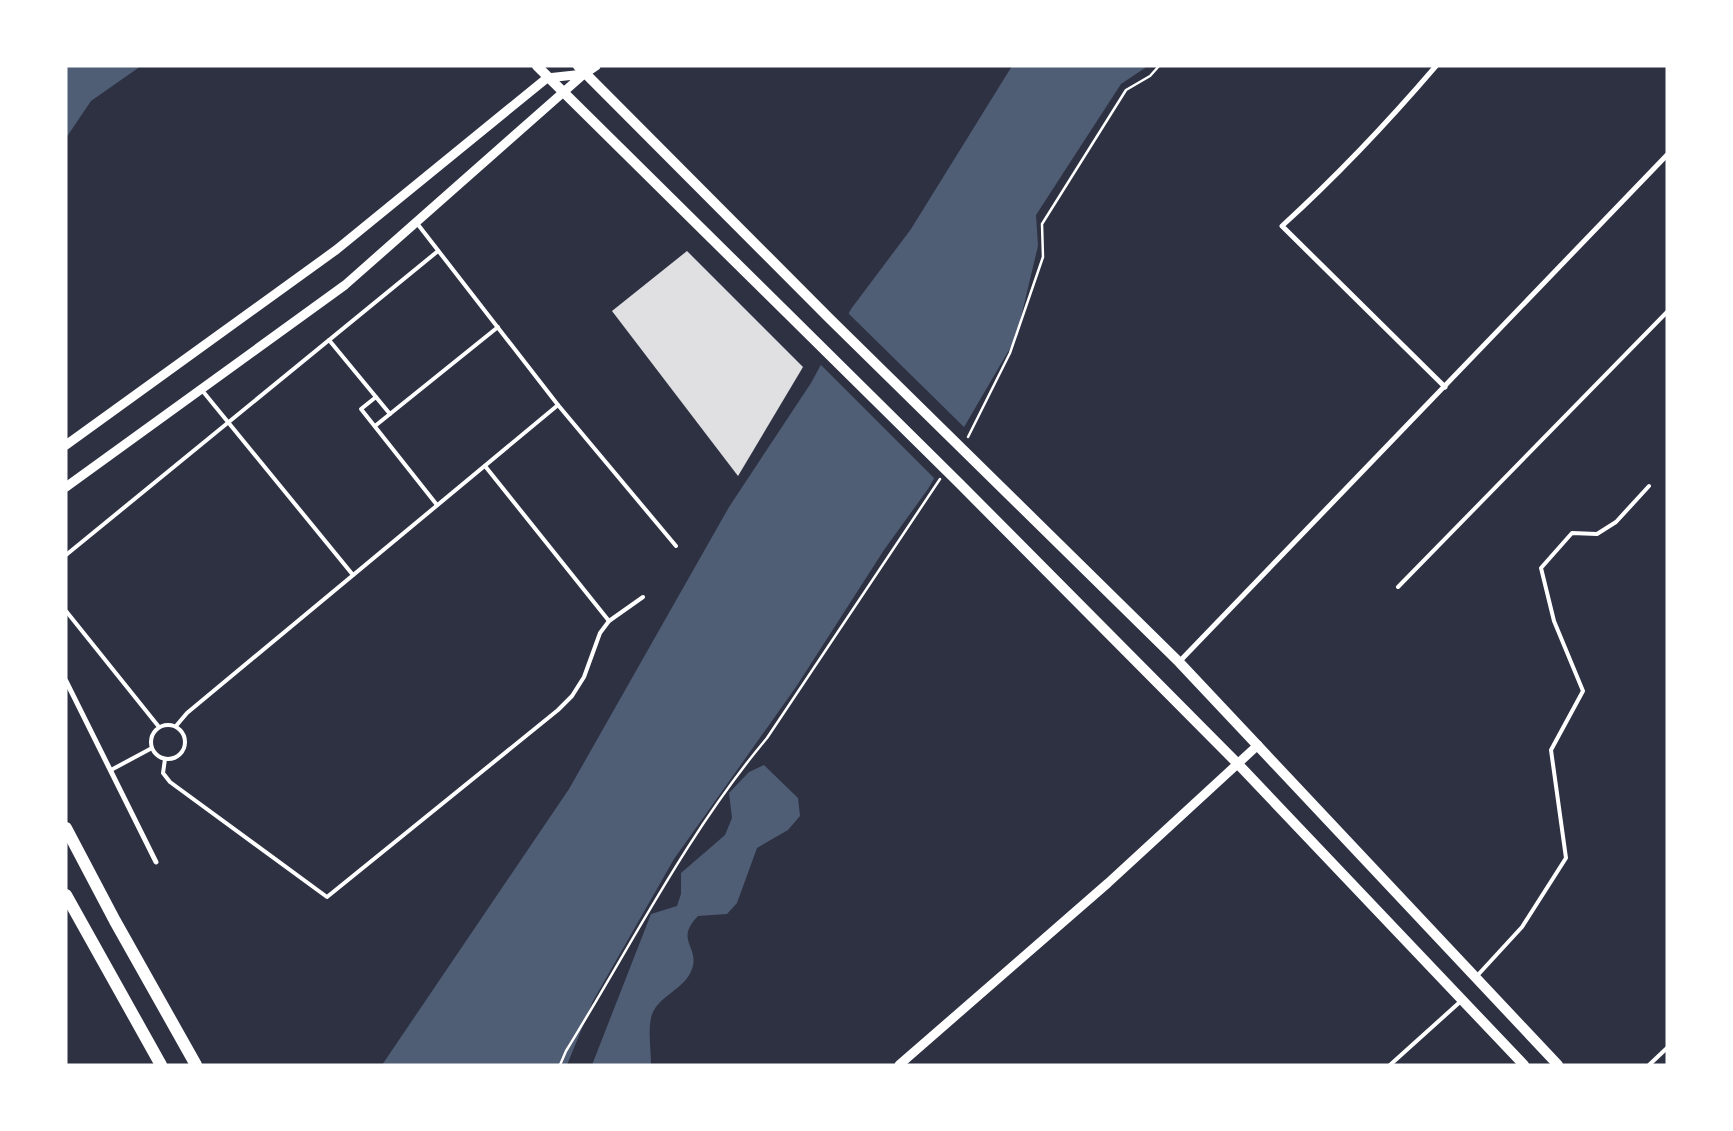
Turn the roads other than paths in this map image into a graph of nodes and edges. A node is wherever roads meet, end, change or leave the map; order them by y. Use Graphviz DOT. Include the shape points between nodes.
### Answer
graph roads {
  1 [pos="537,66"];
  2 [pos="596,66"];
  3 [pos="1436,66"];
  4 [pos="581,70"];
  5 [pos="547,78"];
  6 [pos="562,93"];
  7 [pos="1667,155"];
  8 [pos="416,222"];
  9 [pos="438,251"];
  10 [pos="1667,312"];
  11 [pos="498,327"];
  12 [pos="329,340"];
  13 [pos="1445,388"];
  14 [pos="201,389"];
  15 [pos="376,397"];
  16 [pos="558,405"];
  17 [pos="390,414"];
  18 [pos="228,423"];
  19 [pos="375,426"];
  20 [pos="66,444"];
  21 [pos="485,466"];
  22 [pos="1649,486"];
  23 [pos="66,487"];
  24 [pos="437,505"];
  25 [pos="676,546"];
  26 [pos="66,555"];
  27 [pos="353,575"];
  28 [pos="1398,587"];
  29 [pos="643,597"];
  30 [pos="66,611"];
  31 [pos="609,620"];
  32 [pos="1179,662"];
  33 [pos="66,681"];
  34 [pos="176,726"];
  35 [pos="159,728"];
  36 [pos="1258,745"];
  37 [pos="152,748"];
  38 [pos="165,759"];
  39 [pos="1238,764"];
  40 [pos="111,770"];
  41 [pos="66,828"];
  42 [pos="156,862"];
  43 [pos="66,896"];
  44 [pos="1476,977"];
  45 [pos="1463,1000"];
  46 [pos="1667,1048"];
  47 [pos="161,1065"];
  48 [pos="196,1065"];
  49 [pos="899,1065"];
  50 [pos="1390,1065"];
  51 [pos="1524,1065"];
  52 [pos="1558,1065"];
  53 [pos="1649,1065"];
  1 -- 5 [label="main road"];
  2 -- 4 [label="street"];
  3 -- 13 [label="street" via="1396,113 1282,226"];
  4 -- 5 [label="street"];
  4 -- 6 [label="street"];
  4 -- 32 [label="main road"];
  5 -- 6 [label="main road"];
  5 -- 20 [label="street" via="336,250"];
  6 -- 8 [label="street"];
  6 -- 39 [label="main road" via="815,340"];
  7 -- 13 [label="street"];
  8 -- 9 [label="lane"];
  8 -- 14 [label="street" via="345,285"];
  9 -- 11 [label="lane"];
  9 -- 12 [label="lane"];
  10 -- 28 [label="lane"];
  11 -- 16 [label="lane"];
  11 -- 17 [label="lane"];
  12 -- 15 [label="lane"];
  12 -- 18 [label="lane"];
  13 -- 32 [label="street"];
  14 -- 18 [label="lane"];
  14 -- 23 [label="street"];
  15 -- 17 [label="lane"];
  15 -- 19 [label="lane" via="361,409"];
  16 -- 21 [label="lane"];
  16 -- 25 [label="lane"];
  17 -- 19 [label="lane"];
  18 -- 26 [label="lane"];
  18 -- 27 [label="lane"];
  19 -- 24 [label="lane"];
  21 -- 24 [label="lane"];
  21 -- 31 [label="lane"];
  22 -- 44 [label="lane" via="1616,522 1597,534 1572,533 1541,568 1554,620 1583,691 1551,750 1566,858 1522,927"];
  24 -- 27 [label="lane"];
  27 -- 34 [label="lane" via="187,713"];
  29 -- 31 [label="lane"];
  30 -- 35 [label="lane"];
  31 -- 38 [label="lane" via="600,633 584,677 558,710 327,897 170,782 163,773"];
  32 -- 36 [label="main road"];
  33 -- 40 [label="street"];
  34 -- 35 [label="lane"];
  34 -- 38 [label="lane" via="186,739 184,750 176,758"];
  35 -- 37 [label="lane" via="152,737"];
  36 -- 39 [label="street"];
  36 -- 44 [label="main road"];
  37 -- 38 [label="lane"];
  37 -- 40 [label="lane"];
  39 -- 45 [label="main road"];
  39 -- 49 [label="street" via="1108,883"];
  40 -- 42 [label="street"];
  41 -- 48 [label="highway"];
  43 -- 47 [label="highway"];
  44 -- 52 [label="main road"];
  45 -- 50 [label="lane"];
  45 -- 51 [label="main road"];
  46 -- 53 [label="lane"];
}
